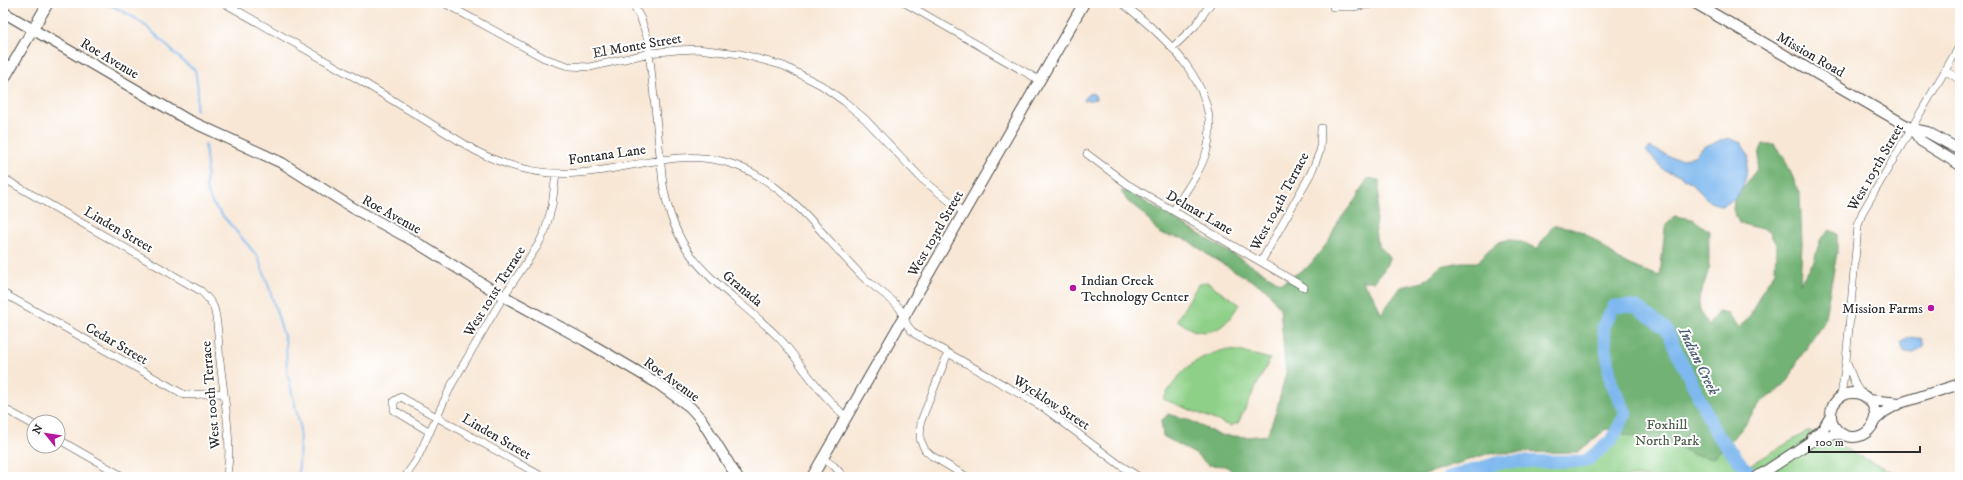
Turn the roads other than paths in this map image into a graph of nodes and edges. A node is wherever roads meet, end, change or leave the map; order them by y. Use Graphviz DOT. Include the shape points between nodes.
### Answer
graph roads {
  1 [pos="48,3"];
  2 [pos="224,3"];
  3 [pos="444,3"];
  4 [pos="632,3"];
  5 [pos="905,3"];
  6 [pos="1084,3"];
  7 [pos="1122,3"];
  8 [pos="1211,3"];
  9 [pos="1378,3"];
  10 [pos="1695,3"];
  11 [pos="1333,7"];
  12 [pos="3,12"];
  13 [pos="33,29"];
  14 [pos="1960,45"];
  15 [pos="1172,48"];
  16 [pos="650,53"];
  17 [pos="1946,72"];
  18 [pos="1039,80"];
  19 [pos="1960,80"];
  20 [pos="3,81"];
  21 [pos="1321,128"];
  22 [pos="1912,129"];
  23 [pos="1960,150"];
  24 [pos="1087,154"];
  25 [pos="661,159"];
  26 [pos="1960,165"];
  27 [pos="556,173"];
  28 [pos="3,178"];
  29 [pos="1173,211"];
  30 [pos="963,212"];
  31 [pos="1261,262"];
  32 [pos="1304,288"];
  33 [pos="3,293"];
  34 [pos="503,297"];
  35 [pos="214,310"];
  36 [pos="903,318"];
  37 [pos="948,353"];
  38 [pos="1846,361"];
  39 [pos="1960,384"];
  40 [pos="223,393"];
  41 [pos="1841,396"];
  42 [pos="1866,398"];
  43 [pos="1900,403"];
  44 [pos="3,408"];
  45 [pos="1831,416"];
  46 [pos="438,417"];
  47 [pos="846,417"];
  48 [pos="26,421"];
  49 [pos="1873,422"];
  50 [pos="430,432"];
  51 [pos="1842,434"];
  52 [pos="1810,442"];
  53 [pos="66,444"];
  54 [pos="822,458"];
  55 [pos="540,476"];
  56 [pos="124,477"];
  57 [pos="226,477"];
  58 [pos="405,477"];
  59 [pos="737,477"];
  60 [pos="812,477"];
  61 [pos="844,477"];
  62 [pos="967,477"];
  63 [pos="1139,477"];
  64 [pos="1757,477"];
  1 -- 13 [label="main road"];
  2 -- 27 [label="street, Fontana Lane" via="361,81 476,151 515,166"];
  3 -- 16 [label="street, El Monte Street" via="544,58 568,66 590,67"];
  4 -- 16 [label="street" via="646,32"];
  5 -- 18 [label="street"];
  6 -- 18 [label="main road, West 103rd Street"];
  7 -- 15 [label="street" via="1152,27"];
  8 -- 15 [label="street" via="1195,26"];
  9 -- 11 [label="street"];
  10 -- 22 [label="main road, Mission Road"];
  12 -- 13 [label="main road, Roe Avenue"];
  13 -- 20 [label="main road"];
  13 -- 34 [label="main road, Roe Avenue" via="186,119 282,163"];
  14 -- 17 [label="street, West 105th Street"];
  15 -- 29 [label="street" via="1198,85 1209,124 1207,150 1196,174"];
  16 -- 25 [label="street"];
  16 -- 30 [label="street, El Monte Street" via="697,49 741,54 784,66 802,75 845,102 865,119 922,180"];
  17 -- 19 [label="street"];
  17 -- 22 [label="street, West 105th Street"];
  18 -- 30 [label="main road, West 103rd Street"];
  21 -- 31 [label="street, West 104th Terrace" via="1320,152 1311,173"];
  22 -- 23 [label="main road, Mission Road" via="1927,132"];
  22 -- 26 [label="main road, Mission Road" via="1921,141"];
  22 -- 38 [label="street, West 105th Street" via="1862,213 1858,226"];
  24 -- 29 [label="street, Delmar Lane" via="1126,184"];
  25 -- 27 [label="street, Fontana Lane" via="585,172"];
  25 -- 36 [label="street, Fontana Lane" via="694,157 714,160 752,173 770,184 802,211 864,278 900,308"];
  25 -- 47 [label="street, Granada" via="666,203 671,221 688,252 710,278 780,340 820,391"];
  27 -- 34 [label="street, West 101st Terrace" via="552,206 545,232"];
  28 -- 35 [label="street, Linden Street" via="201,291 208,297"];
  29 -- 31 [label="street, Delmar Lane"];
  30 -- 36 [label="main road, West 103rd Street"];
  31 -- 32 [label="street, Delmar Lane"];
  33 -- 40 [label="street, Cedar Street" via="185,395"];
  34 -- 46 [label="street, West 101st Terrace" via="452,384"];
  34 -- 59 [label="main road, Roe Avenue" via="584,340 674,395 701,419"];
  35 -- 40 [label="street, West 100th Terrace"];
  36 -- 37 [label="street, Wycklow Street" via="906,326 915,334"];
  36 -- 47 [label="main road, West 103rd Street"];
  37 -- 62 [label="street" via="921,421 920,439 925,450 932,456"];
  37 -- 63 [label="street, Wycklow Street" via="1044,408"];
  38 -- 41 [label="street, West 105th Street"];
  38 -- 42 [label="street" via="1856,386"];
  39 -- 43 [label="main road"];
  40 -- 57 [label="street, West 100th Terrace" via="229,459"];
  41 -- 42 [label="main road" via="1856,393"];
  41 -- 45 [label="main road" via="1832,408"];
  42 -- 43 [label="main road"];
  42 -- 49 [label="main road" via="1873,407"];
  43 -- 49 [label="main road"];
  44 -- 48 [label="street"];
  45 -- 51 [label="main road" via="1836,429"];
  45 -- 52 [label="main road"];
  46 -- 50 [label="street, West 101st Terrace"];
  46 -- 50 [label="street" via="401,397 394,401 394,410"];
  46 -- 55 [label="street, Linden Street"];
  47 -- 54 [label="main road, West 103rd Street"];
  49 -- 51 [label="main road" via="1864,434"];
  50 -- 58 [label="street, West 101st Terrace"];
  51 -- 52 [label="main road" via="1827,434"];
  52 -- 64 [label="main road"];
  53 -- 56 [label="street"];
  54 -- 60 [label="main road, West 103rd Street"];
  54 -- 61 [label="street"];
}
